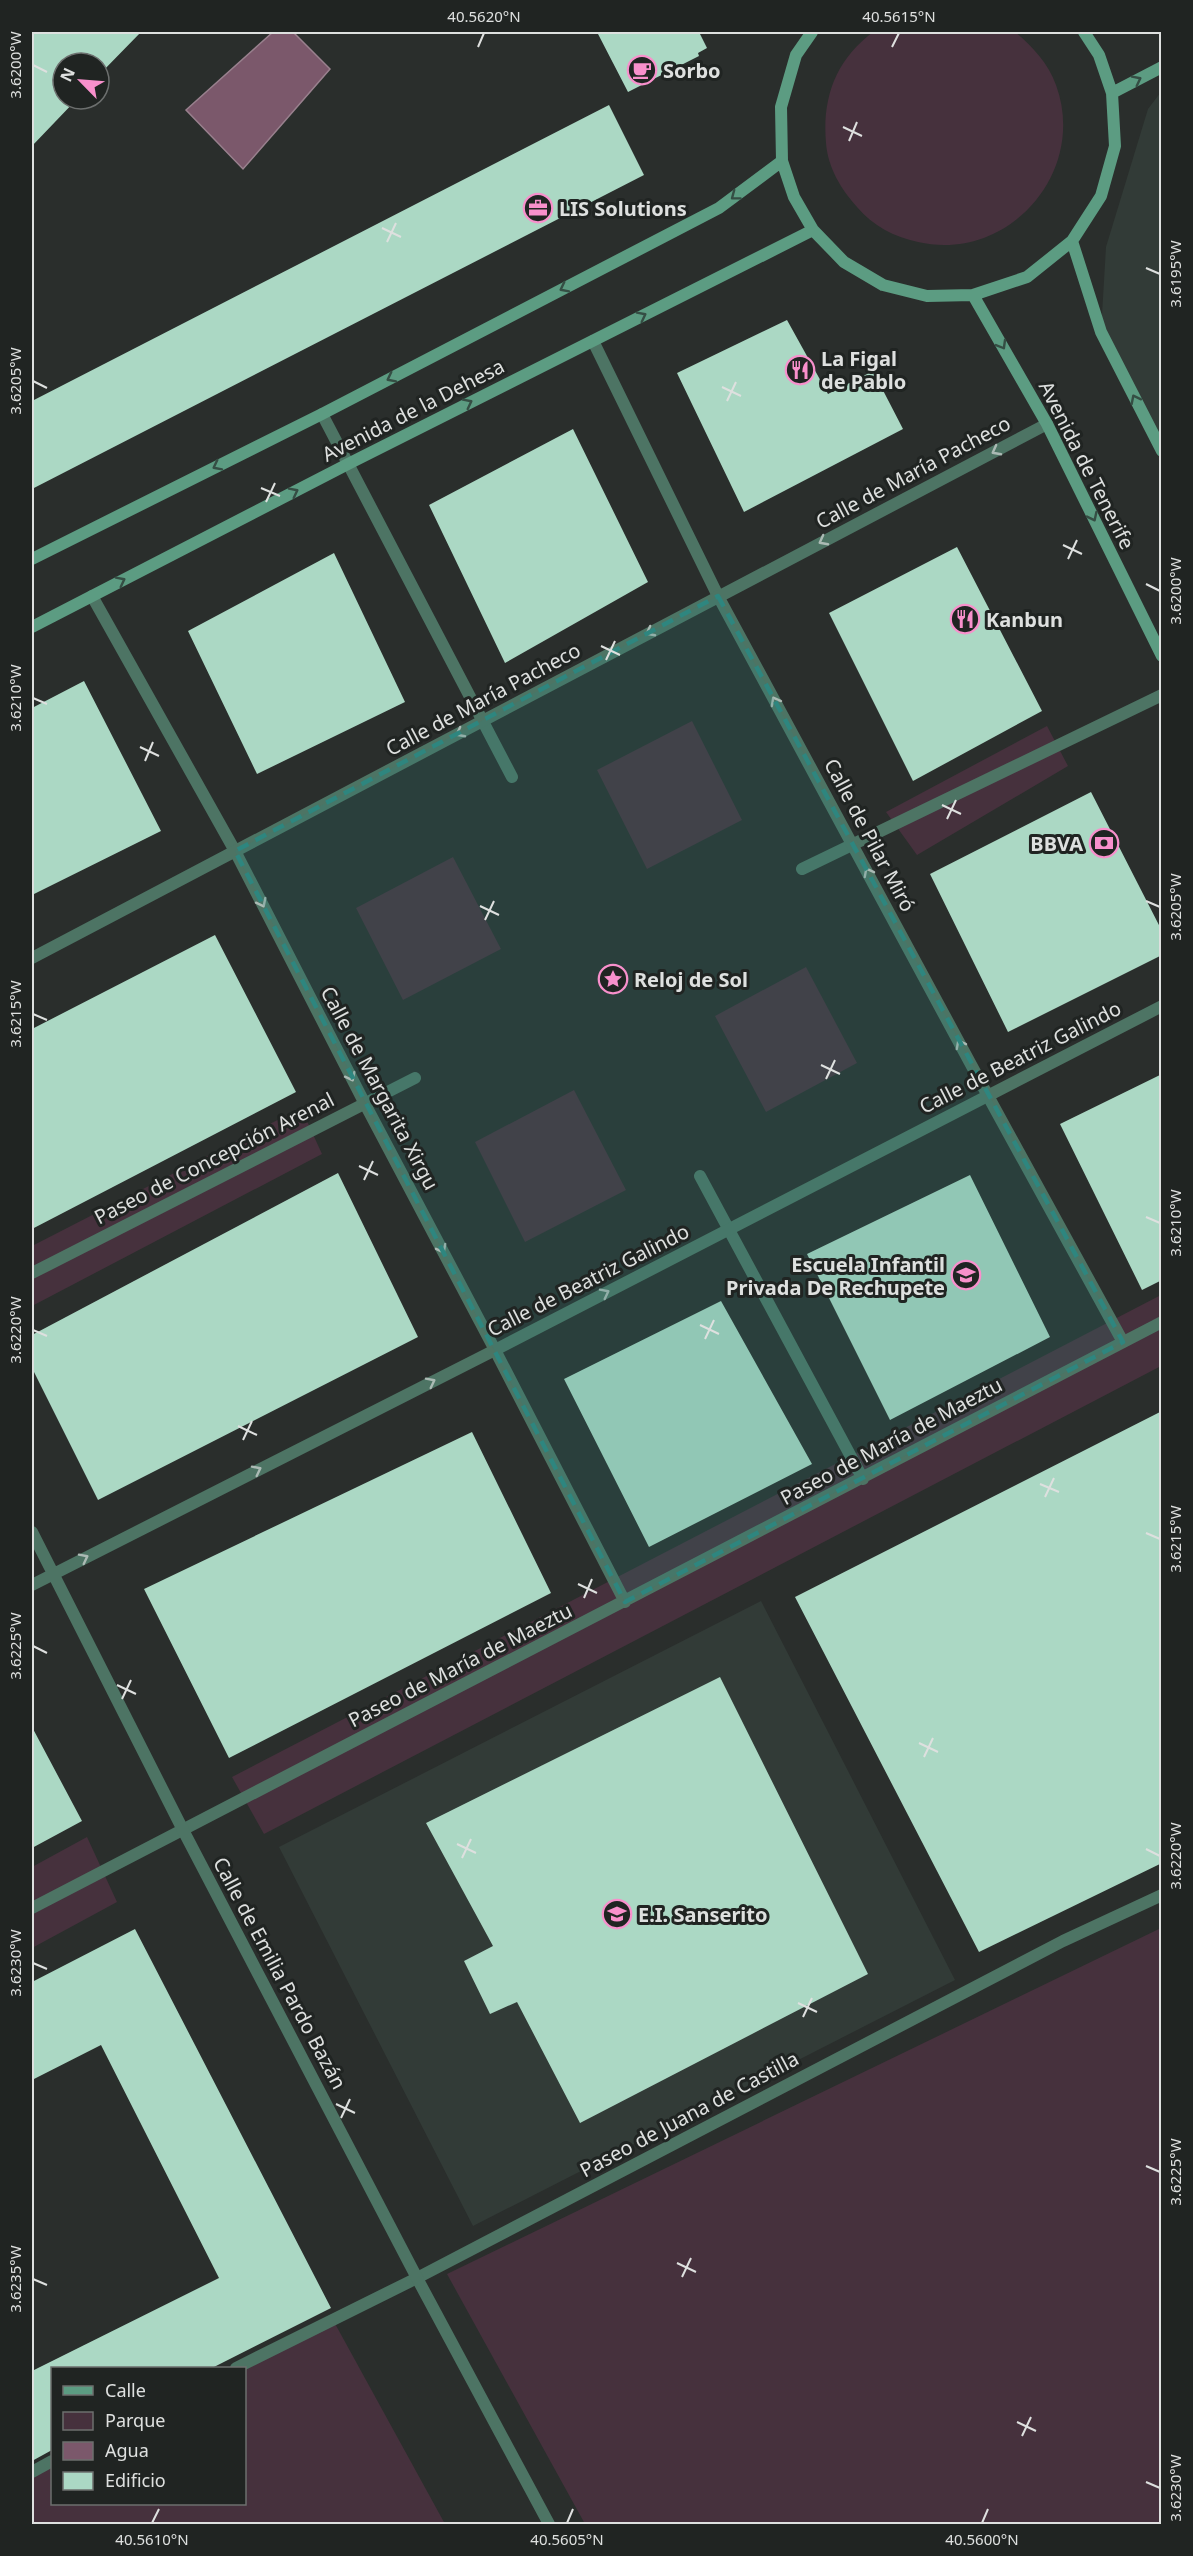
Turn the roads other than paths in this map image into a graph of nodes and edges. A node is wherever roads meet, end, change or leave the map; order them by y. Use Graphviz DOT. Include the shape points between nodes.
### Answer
graph roads {
  1 [pos="812,32"];
  2 [pos="1084,32"];
  3 [pos="1161,67"];
  4 [pos="1112,93"];
  5 [pos="782,161"];
  6 [pos="813,230"];
  7 [pos="1072,241"];
  8 [pos="973,295"];
  9 [pos="593,341"];
  10 [pos="322,414"];
  11 [pos="1047,424"];
  12 [pos="1161,451"];
  13 [pos="348,464"];
  14 [pos="32,559"];
  15 [pos="92,596"];
  16 [pos="718,596"];
  17 [pos="32,627"];
  18 [pos="1161,656"];
  19 [pos="1161,694"];
  20 [pos="483,721"];
  21 [pos="512,777"];
  22 [pos="854,844"];
  23 [pos="236,851"];
  24 [pos="802,869"];
  25 [pos="32,958"];
  26 [pos="1161,1006"];
  27 [pos="415,1078"];
  28 [pos="988,1096"];
  29 [pos="365,1104"];
  30 [pos="700,1176"];
  31 [pos="729,1230"];
  32 [pos="32,1273"];
  33 [pos="1161,1322"];
  34 [pos="1123,1342"];
  35 [pos="495,1350"];
  36 [pos="862,1479"];
  37 [pos="32,1532"];
  38 [pos="54,1574"];
  39 [pos="32,1585"];
  40 [pos="625,1602"];
  41 [pos="183,1830"];
  42 [pos="1161,1895"];
  43 [pos="32,1908"];
  44 [pos="417,2278"];
  45 [pos="238,2367"];
  46 [pos="51,2462"];
  47 [pos="32,2472"];
  48 [pos="549,2524"];
  1 -- 5 [label="main road" via="796,55 781,107"];
  2 -- 4 [label="main road" via="1099,55"];
  4 -- 3 [label="main road, one-way"];
  4 -- 7 [label="main road" via="1115,146 1101,196"];
  5 -- 6 [label="main road" via="794,197"];
  5 -- 10 [label="main road, Avenida de la Dehesa, one-way" via="719,208"];
  6 -- 8 [label="main road" via="844,262 884,285 927,296"];
  9 -- 6 [label="main road, Avenida de la Dehesa, one-way"];
  7 -- 8 [label="main road" via="1027,277"];
  12 -- 7 [label="main road, one-way" via="1101,332"];
  8 -- 11 [label="main road, Avenida de Tenerife, one-way"];
  13 -- 9 [label="main road, Avenida de la Dehesa, one-way"];
  9 -- 16 [label="street, Calle de Pilar Miró"];
  10 -- 13 [label="street"];
  10 -- 14 [label="main road, Avenida de la Dehesa, one-way"];
  11 -- 16 [label="street, Calle de María Pacheco, one-way"];
  11 -- 18 [label="main road, Avenida de Tenerife, one-way"];
  15 -- 13 [label="main road, Avenida de la Dehesa, one-way"];
  13 -- 20 [label="street"];
  15 -- 17 [label="main road, Avenida de la Dehesa"];
  15 -- 23 [label="street, Calle de Margarita Xirgu"];
  16 -- 20 [label="street, Calle de María Pacheco, one-way"];
  22 -- 16 [label="street, Calle de Pilar Miró, one-way"];
  19 -- 22 [label="street"];
  20 -- 21 [label="street"];
  20 -- 23 [label="street, Calle de María Pacheco, one-way"];
  22 -- 24 [label="street"];
  28 -- 22 [label="street, Calle de Pilar Miró, one-way"];
  23 -- 25 [label="street, Calle de María Pacheco"];
  23 -- 29 [label="street, Calle de Margarita Xirgu, one-way"];
  26 -- 28 [label="street, Calle de Beatriz Galindo"];
  27 -- 29 [label="street, Paseo de Concepción Arenal"];
  28 -- 31 [label="street, Calle de Beatriz Galindo"];
  28 -- 34 [label="street, Calle de Pilar Miró"];
  29 -- 32 [label="street, Paseo de Concepción Arenal"];
  29 -- 35 [label="street, Calle de Margarita Xirgu, one-way"];
  30 -- 31 [label="street"];
  35 -- 31 [label="street, Calle de Beatriz Galindo, one-way"];
  31 -- 36 [label="street"];
  33 -- 34 [label="street, Paseo de María de Maeztu"];
  34 -- 36 [label="street, Paseo de María de Maeztu"];
  38 -- 35 [label="street, Calle de Beatriz Galindo, one-way"];
  35 -- 40 [label="street, Calle de Margarita Xirgu"];
  36 -- 40 [label="street, Paseo de María de Maeztu"];
  37 -- 38 [label="street, Calle de Emilia Pardo Bazán"];
  38 -- 39 [label="street, Calle de Beatriz Galindo"];
  38 -- 41 [label="street, Calle de Emilia Pardo Bazán"];
  40 -- 41 [label="street, Paseo de María de Maeztu"];
  41 -- 43 [label="street, Paseo de María de Maeztu"];
  41 -- 44 [label="street, Calle de Emilia Pardo Bazán"];
  42 -- 44 [label="street, Paseo de Juana de Castilla" via="1063,1941"];
  44 -- 45 [label="street, Paseo de Juana de Castilla"];
  44 -- 48 [label="street, Calle de Emilia Pardo Bazán"];
  46 -- 47 [label="street"];
}
